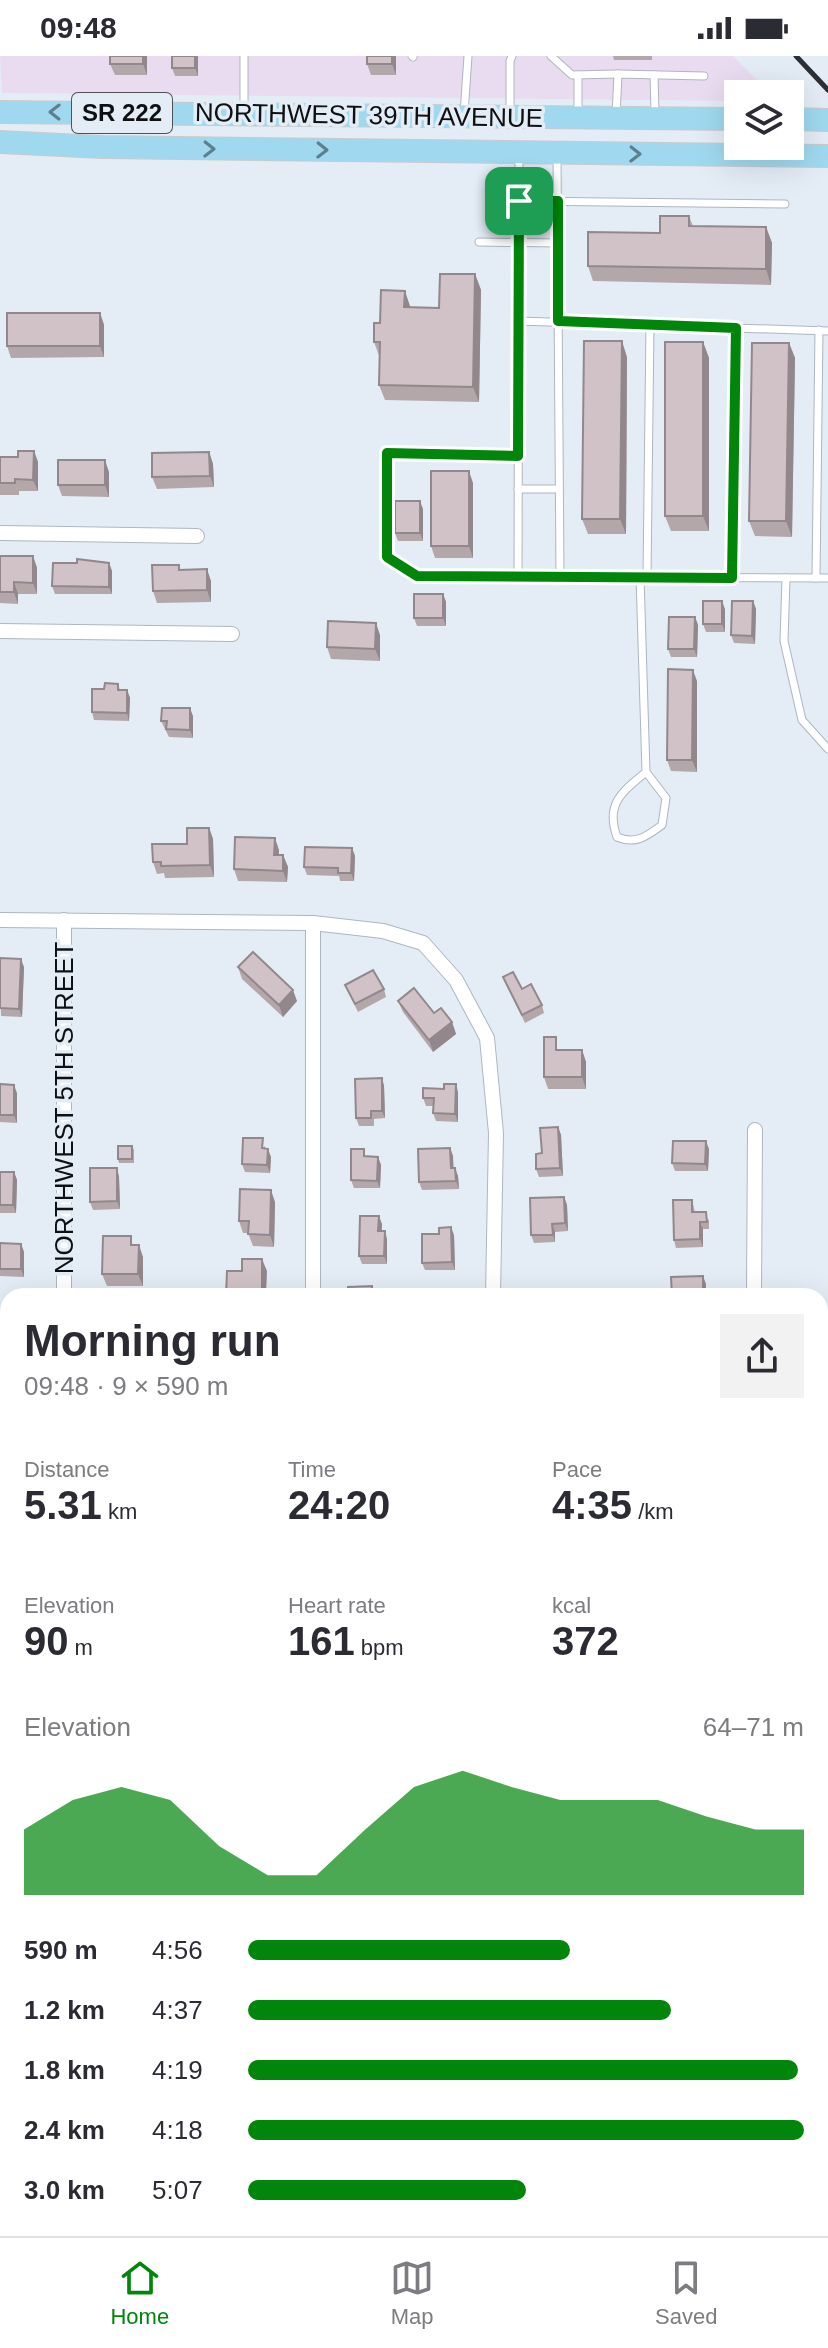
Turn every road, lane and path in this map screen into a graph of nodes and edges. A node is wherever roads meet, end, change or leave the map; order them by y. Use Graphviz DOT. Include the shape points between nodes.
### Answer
graph roads {
  1 [pos="244,56"];
  2 [pos="468,56"];
  3 [pos="512,56"];
  4 [pos="551,56"];
  5 [pos="618,74"];
  6 [pos="578,75"];
  7 [pos="654,75"];
  8 [pos="704,76"];
  9 [pos="0,112"];
  10 [pos="245,114"];
  11 [pos="464,116"];
  12 [pos="510,117"];
  13 [pos="578,118"];
  14 [pos="616,118"];
  15 [pos="655,118"];
  16 [pos="724,119"];
  17 [pos="804,119"];
  18 [pos="828,120"];
  19 [pos="0,142"];
  20 [pos="245,149"];
  21 [pos="519,152"];
  22 [pos="557,153"];
  23 [pos="828,156"];
  24 [pos="519,201"];
  25 [pos="558,201"];
  26 [pos="785,204"];
  27 [pos="479,242"];
  28 [pos="519,243"];
  29 [pos="558,243"];
  30 [pos="518,321"];
  31 [pos="558,321"];
  32 [pos="650,324"];
  33 [pos="736,328"];
  34 [pos="824,330"];
  35 [pos="518,456"];
  36 [pos="518,489"];
  37 [pos="559,489"];
  38 [pos="0,533"];
  39 [pos="197,536"];
  40 [pos="560,577"];
  41 [pos="644,577"];
  42 [pos="518,578"];
  43 [pos="732,578"];
  44 [pos="786,578"];
  45 [pos="816,578"];
  46 [pos="828,578"];
  47 [pos="0,631"];
  48 [pos="232,634"];
  49 [pos="828,749"];
  50 [pos="646,772"];
  51 [pos="0,920"];
  52 [pos="64,920"];
  53 [pos="313,923"];
  54 [pos="755,1130"];
  55 [pos="64,1288"];
  56 [pos="313,1288"];
  57 [pos="493,1288"];
  58 [pos="754,1288"];
  1 -- 10 [label="lane"];
  2 -- 11 [label="lane"];
  3 -- 12 [label="lane"];
  4 -- 6 [label="lane"];
  5 -- 6 [label="lane"];
  5 -- 7 [label="lane"];
  5 -- 14 [label="lane"];
  6 -- 13 [label="lane"];
  7 -- 8 [label="lane"];
  7 -- 15 [label="lane"];
  10 -- 9 [label="main road, NORTHWEST 39TH AVENUE / SR 222, one-way"];
  10 -- 11 [label="main road, NORTHWEST 39TH AVENUE / SR 222"];
  10 -- 20 [label="main road"];
  11 -- 12 [label="main road, NORTHWEST 39TH AVENUE / SR 222"];
  12 -- 13 [label="main road, NORTHWEST 39TH AVENUE / SR 222"];
  12 -- 21 [label="main road"];
  13 -- 14 [label="main road, NORTHWEST 39TH AVENUE / SR 222"];
  14 -- 15 [label="main road, NORTHWEST 39TH AVENUE / SR 222"];
  15 -- 16 [label="main road, NORTHWEST 39TH AVENUE / SR 222"];
  17 -- 18 [label="main road"];
  19 -- 20 [label="main road, NORTHWEST 39TH AVENUE / SR 222, one-way"];
  20 -- 21 [label="main road, NORTHWEST 39TH AVENUE / SR 222, one-way"];
  21 -- 22 [label="main road, NORTHWEST 39TH AVENUE / SR 222"];
  21 -- 24 [label="lane"];
  22 -- 23 [label="main road, NORTHWEST 39TH AVENUE / SR 222, one-way"];
  22 -- 25 [label="lane"];
  24 -- 25 [label="lane"];
  24 -- 28 [label="lane"];
  25 -- 26 [label="lane"];
  25 -- 29 [label="lane"];
  27 -- 28 [label="lane"];
  28 -- 29 [label="lane"];
  28 -- 30 [label="lane"];
  29 -- 31 [label="lane"];
  30 -- 31 [label="lane"];
  30 -- 35 [label="lane"];
  31 -- 32 [label="lane"];
  31 -- 37 [label="lane"];
  32 -- 33 [label="lane"];
  32 -- 41 [label="lane"];
  33 -- 34 [label="lane"];
  33 -- 43 [label="lane"];
  34 -- 45 [label="lane"];
  35 -- 36 [label="lane"];
  35 -- 42 [label="lane" via="387,453 387,557 417,576"];
  36 -- 37 [label="lane"];
  36 -- 42 [label="lane"];
  37 -- 40 [label="lane"];
  38 -- 39 [label="street"];
  40 -- 41 [label="lane"];
  40 -- 42 [label="lane"];
  41 -- 43 [label="lane"];
  41 -- 50 [label="lane"];
  43 -- 44 [label="lane"];
  44 -- 45 [label="lane"];
  44 -- 49 [label="lane" via="784,641 802,720"];
  45 -- 46 [label="lane"];
  47 -- 48 [label="street"];
  50 -- 50 [label="lane" via="620,793 611,821 617,837 629,842 644,839 662,825 666,798"];
  51 -- 52 [label="street"];
  52 -- 53 [label="street"];
  52 -- 55 [label="street, NORTHWEST 5TH STREET"];
  53 -- 56 [label="street"];
  53 -- 57 [label="street" via="383,931 423,943 456,980 487,1038 496,1133"];
  54 -- 58 [label="street"];
}
